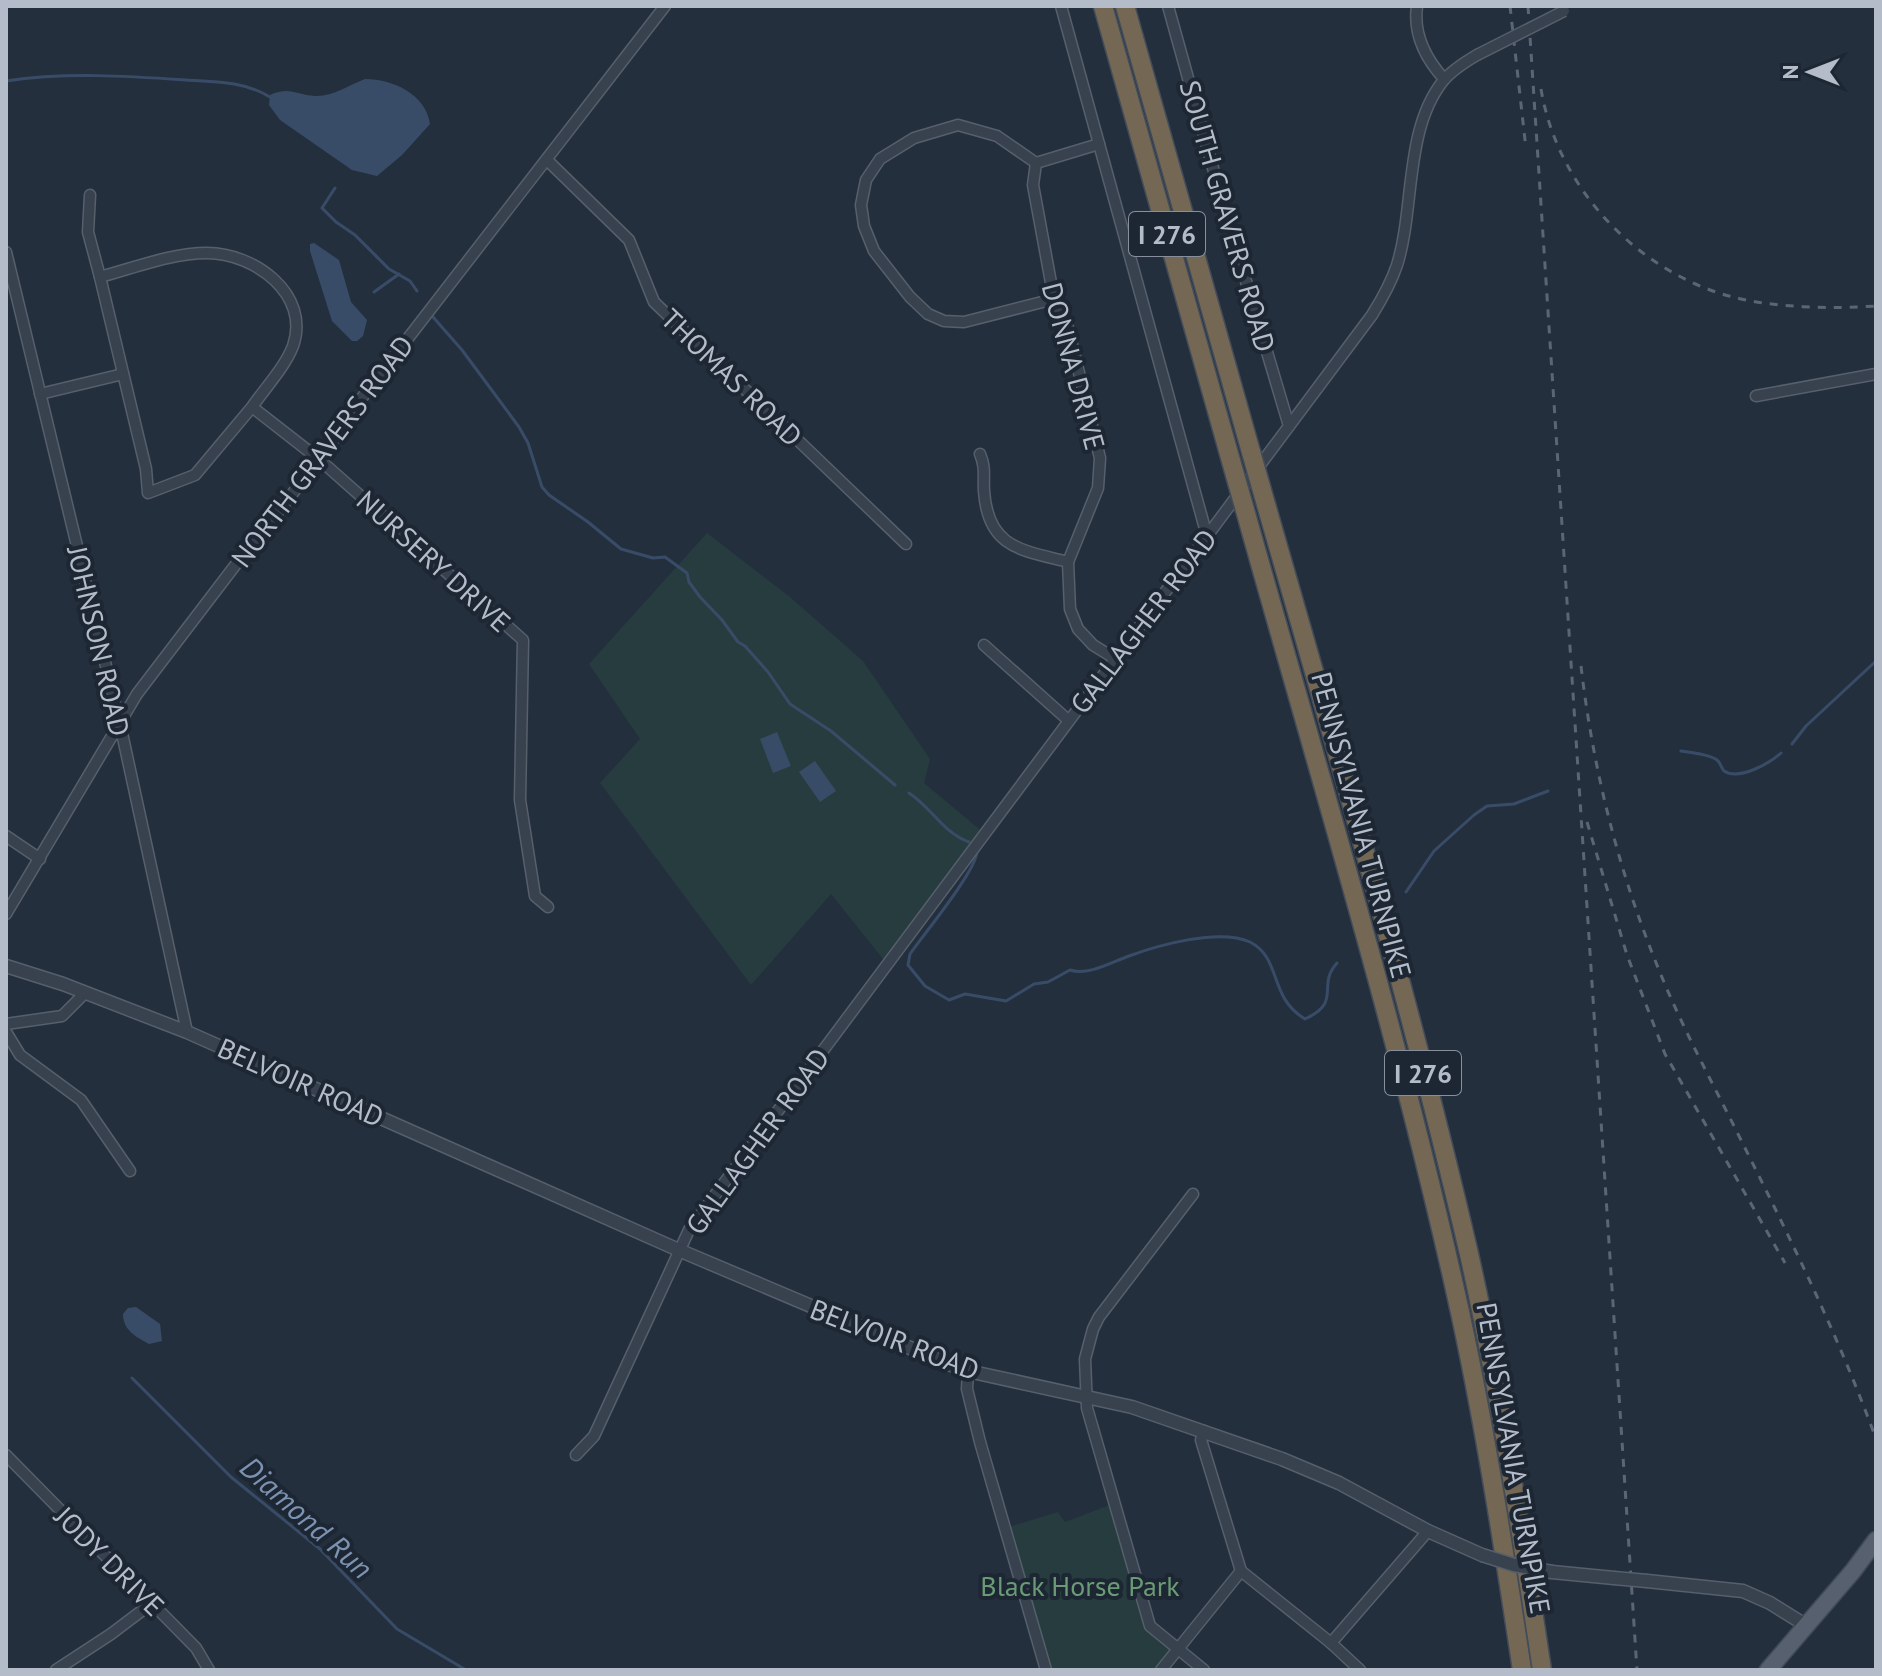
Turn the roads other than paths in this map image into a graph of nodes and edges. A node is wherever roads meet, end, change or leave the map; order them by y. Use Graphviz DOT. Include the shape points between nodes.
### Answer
graph roads {
  1 [pos="665,6"];
  2 [pos="1061,6"];
  3 [pos="1103,6"];
  4 [pos="1125,6"];
  5 [pos="1168,6"];
  6 [pos="1417,6"];
  7 [pos="1576,6"];
  8 [pos="1444,79"];
  9 [pos="1099,144"];
  10 [pos="547,160"];
  11 [pos="1036,163"];
  12 [pos="90,195"];
  13 [pos="6,252"];
  14 [pos="100,277"];
  15 [pos="1054,299"];
  16 [pos="123,374"];
  17 [pos="1876,374"];
  18 [pos="40,394"];
  19 [pos="1756,396"];
  20 [pos="252,407"];
  21 [pos="1289,426"];
  22 [pos="980,454"];
  23 [pos="320,460"];
  24 [pos="1207,536"];
  25 [pos="906,544"];
  26 [pos="1068,562"];
  27 [pos="984,645"];
  28 [pos="1114,658"];
  29 [pos="1068,720"];
  30 [pos="120,724"];
  31 [pos="6,836"];
  32 [pos="40,859"];
  33 [pos="548,907"];
  34 [pos="6,914"];
  35 [pos="6,966"];
  36 [pos="85,993"];
  37 [pos="6,1024"];
  38 [pos="6,1032"];
  39 [pos="187,1032"];
  40 [pos="130,1171"];
  41 [pos="1193,1194"];
  42 [pos="681,1251"];
  43 [pos="968,1371"];
  44 [pos="1087,1396"];
  45 [pos="1204,1431"];
  46 [pos="6,1455"];
  47 [pos="576,1455"];
  48 [pos="1428,1531"];
  49 [pos="1876,1540"];
  50 [pos="1241,1571"];
  51 [pos="152,1603"];
  52 [pos="1807,1626"];
  53 [pos="1331,1643"];
  54 [pos="1178,1649"];
  55 [pos="56,1670"];
  56 [pos="209,1670"];
  57 [pos="1046,1670"];
  58 [pos="1161,1670"];
  59 [pos="1204,1670"];
  60 [pos="1360,1670"];
  61 [pos="1522,1670"];
  62 [pos="1542,1670"];
  63 [pos="1768,1670"];
  1 -- 10 [label="street, NORTH GRAVERS ROAD"];
  2 -- 9 [label="street"];
  3 -- 61 [label="highway, PENNSYLVANIA TURNPIKE / I 276, bridge" via="1444,1242 1487,1446"];
  4 -- 62 [label="highway, PENNSYLVANIA TURNPIKE / I 276, bridge" via="1378,892 1469,1256 1513,1481"];
  5 -- 21 [label="street, SOUTH GRAVERS ROAD"];
  6 -- 8 [label="street" via="1420,41"];
  7 -- 8 [label="street, GALLAGHER ROAD, bridge" via="1477,55"];
  8 -- 21 [label="street, GALLAGHER ROAD" via="1422,125 1397,264 1384,296"];
  9 -- 11 [label="street"];
  9 -- 24 [label="street"];
  10 -- 23 [label="street, NORTH GRAVERS ROAD" via="361,399"];
  10 -- 25 [label="street, THOMAS ROAD" via="629,240 654,302"];
  11 -- 15 [label="street, DONNA DRIVE" via="1033,185"];
  11 -- 15 [label="street" via="997,136 958,125 914,138 880,159 866,180 861,205 874,251 928,314 964,322"];
  12 -- 14 [label="street" via="88,232"];
  13 -- 18 [label="street, JOHNSON ROAD"];
  14 -- 16 [label="street"];
  14 -- 20 [label="street" via="209,253 245,260 273,277 292,302 297,321 293,346"];
  15 -- 26 [label="street, DONNA DRIVE" via="1068,328 1100,458 1098,488"];
  16 -- 18 [label="street"];
  16 -- 20 [label="street" via="148,493 195,475"];
  17 -- 19 [label="street"];
  18 -- 30 [label="street, JOHNSON ROAD"];
  20 -- 23 [label="street, NURSERY DRIVE"];
  21 -- 24 [label="street, GALLAGHER ROAD"];
  22 -- 26 [label="street" via="986,466 986,510 996,533 1021,550"];
  23 -- 30 [label="street, NORTH GRAVERS ROAD"];
  23 -- 33 [label="street, NURSERY DRIVE" via="523,640 520,800 535,896"];
  24 -- 28 [label="street, GALLAGHER ROAD"];
  26 -- 28 [label="street, DONNA DRIVE" via="1070,609 1078,629"];
  27 -- 29 [label="street"];
  28 -- 29 [label="street, GALLAGHER ROAD"];
  29 -- 42 [label="street, GALLAGHER ROAD" via="689,1230"];
  30 -- 32 [label="street, NORTH GRAVERS ROAD"];
  30 -- 39 [label="street, JOHNSON ROAD"];
  31 -- 32 [label="street"];
  32 -- 34 [label="street, NORTH GRAVERS ROAD"];
  35 -- 36 [label="street, BELVOIR ROAD"];
  36 -- 37 [label="street" via="62,1016"];
  36 -- 39 [label="street, BELVOIR ROAD"];
  38 -- 40 [label="street" via="20,1055 81,1100"];
  39 -- 42 [label="street, BELVOIR ROAD"];
  41 -- 44 [label="street" via="1099,1317 1085,1359"];
  42 -- 43 [label="street, BELVOIR ROAD"];
  42 -- 47 [label="street, GALLAGHER ROAD" via="594,1436"];
  43 -- 44 [label="street, BELVOIR ROAD"];
  43 -- 57 [label="street" via="980,1442"];
  44 -- 45 [label="street, BELVOIR ROAD"];
  44 -- 54 [label="street" via="1150,1626"];
  45 -- 48 [label="street, BELVOIR ROAD" via="1314,1471"];
  45 -- 50 [label="street" via="1201,1440"];
  46 -- 51 [label="street, JODY DRIVE"];
  48 -- 52 [label="street, BELVOIR ROAD, bridge" via="1482,1555 1552,1572 1743,1591"];
  48 -- 53 [label="street"];
  49 -- 52 [label="main road"];
  50 -- 53 [label="street"];
  50 -- 54 [label="street"];
  51 -- 55 [label="street"];
  51 -- 56 [label="street, JODY DRIVE" via="196,1648"];
  52 -- 63 [label="main road"];
  53 -- 60 [label="street"];
  54 -- 58 [label="street"];
  54 -- 59 [label="street"];
}
